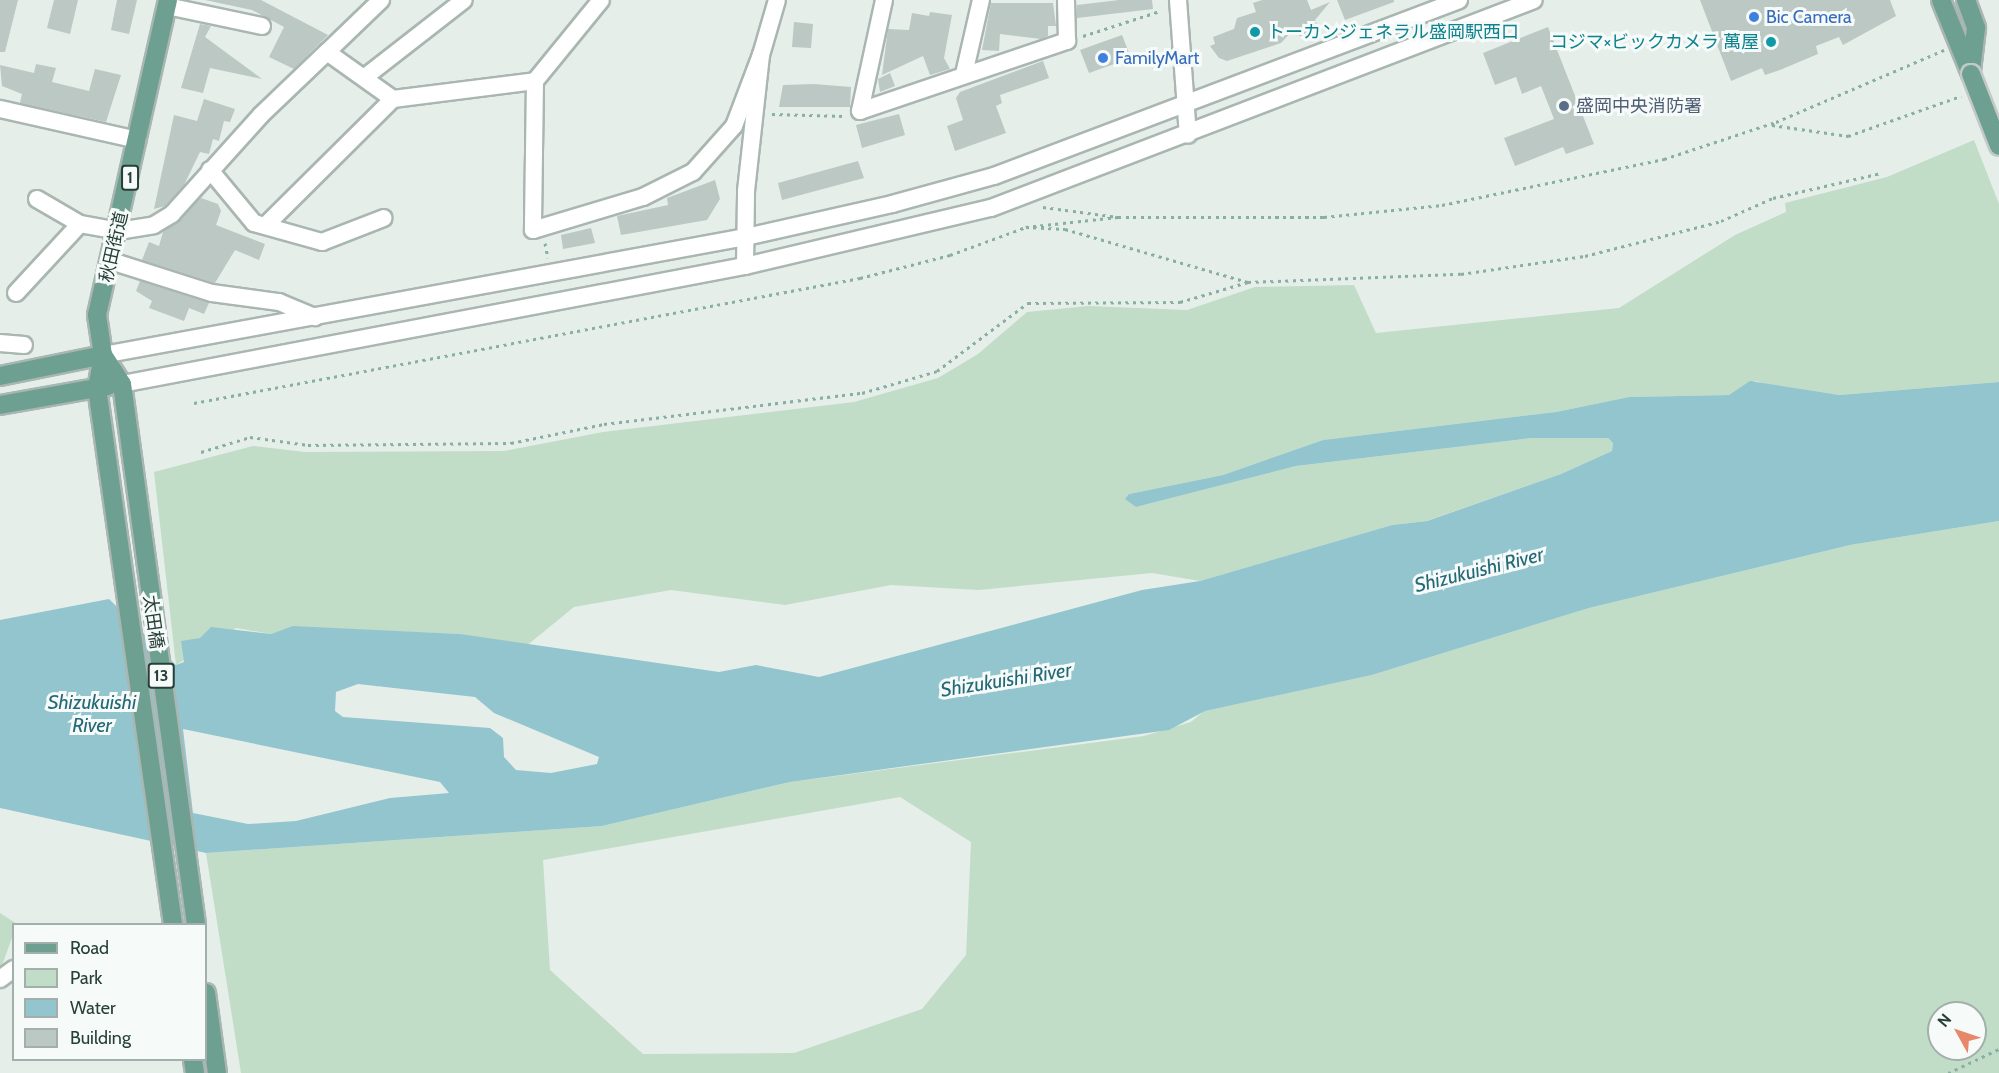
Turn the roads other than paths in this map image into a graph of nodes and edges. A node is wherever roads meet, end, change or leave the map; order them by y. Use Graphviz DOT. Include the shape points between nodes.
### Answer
graph roads {
  1 [pos="381,0"];
  2 [pos="464,0"];
  3 [pos="601,0"];
  4 [pos="777,0"];
  5 [pos="884,0"];
  6 [pos="981,0"];
  7 [pos="1066,0"];
  8 [pos="1178,0"];
  9 [pos="1459,0"];
  10 [pos="1941,0"];
  11 [pos="1966,0"];
  12 [pos="1525,2"];
  13 [pos="168,3"];
  14 [pos="262,26"];
  15 [pos="327,52"];
  16 [pos="761,55"];
  17 [pos="964,74"];
  18 [pos="365,77"];
  19 [pos="535,81"];
  20 [pos="1971,83"];
  21 [pos="393,99"];
  22 [pos="1185,104"];
  23 [pos="0,108"];
  24 [pos="1188,135"];
  25 [pos="138,140"];
  26 [pos="1999,146"];
  27 [pos="210,170"];
  28 [pos="37,199"];
  29 [pos="384,218"];
  30 [pos="80,224"];
  31 [pos="266,225"];
  32 [pos="118,231"];
  33 [pos="746,237"];
  34 [pos="111,261"];
  35 [pos="745,266"];
  36 [pos="16,293"];
  37 [pos="315,317"];
  38 [pos="0,344"];
  39 [pos="24,345"];
  40 [pos="104,355"];
  41 [pos="0,376"];
  42 [pos="122,384"];
  43 [pos="97,388"];
  44 [pos="0,405"];
  45 [pos="173,923"];
  46 [pos="196,923"];
  47 [pos="207,1000"];
  48 [pos="217,1073"];
  1 -- 15 [label="street"];
  2 -- 18 [label="street"];
  3 -- 19 [label="street"];
  4 -- 16 [label="street"];
  5 -- 17 [label="street" via="860,111"];
  6 -- 17 [label="street"];
  7 -- 17 [label="street" via="1067,41"];
  8 -- 22 [label="street"];
  9 -- 22 [label="street"];
  10 -- 20 [label="main road"];
  11 -- 20 [label="main road" via="1976,28"];
  12 -- 24 [label="street"];
  13 -- 14 [label="street"];
  13 -- 25 [label="main road, 秋田街道 / 1"];
  15 -- 18 [label="street"];
  15 -- 27 [label="street"];
  16 -- 19 [label="street" via="735,126 693,172 643,196 533,230"];
  16 -- 33 [label="street"];
  18 -- 21 [label="street"];
  19 -- 21 [label="street"];
  20 -- 26 [label="main road, bridge"];
  21 -- 31 [label="street"];
  22 -- 24 [label="street"];
  22 -- 33 [label="street" via="994,176"];
  23 -- 25 [label="street"];
  24 -- 35 [label="street" via="992,208"];
  25 -- 32 [label="main road, 秋田街道 / 1"];
  27 -- 31 [label="street" via="254,223"];
  27 -- 32 [label="street" via="172,214 154,225"];
  28 -- 30 [label="street"];
  29 -- 31 [label="street" via="322,242"];
  30 -- 32 [label="street"];
  30 -- 36 [label="street"];
  32 -- 34 [label="main road, 秋田街道 / 1"];
  33 -- 35 [label="street"];
  33 -- 37 [label="street"];
  34 -- 37 [label="street" via="212,293 279,302"];
  34 -- 40 [label="main road, 秋田街道 / 1" via="97,315"];
  35 -- 42 [label="street"];
  37 -- 40 [label="street"];
  38 -- 39 [label="street"];
  40 -- 41 [label="main road"];
  40 -- 42 [label="main road, 1"];
  40 -- 43 [label="main road, 13"];
  42 -- 43 [label="main road"];
  42 -- 46 [label="main road, 太田橋 / 13"];
  43 -- 44 [label="main road"];
  43 -- 45 [label="main road, 太田橋 / 13"];
  47 -- 48 [label="main road"];
}
